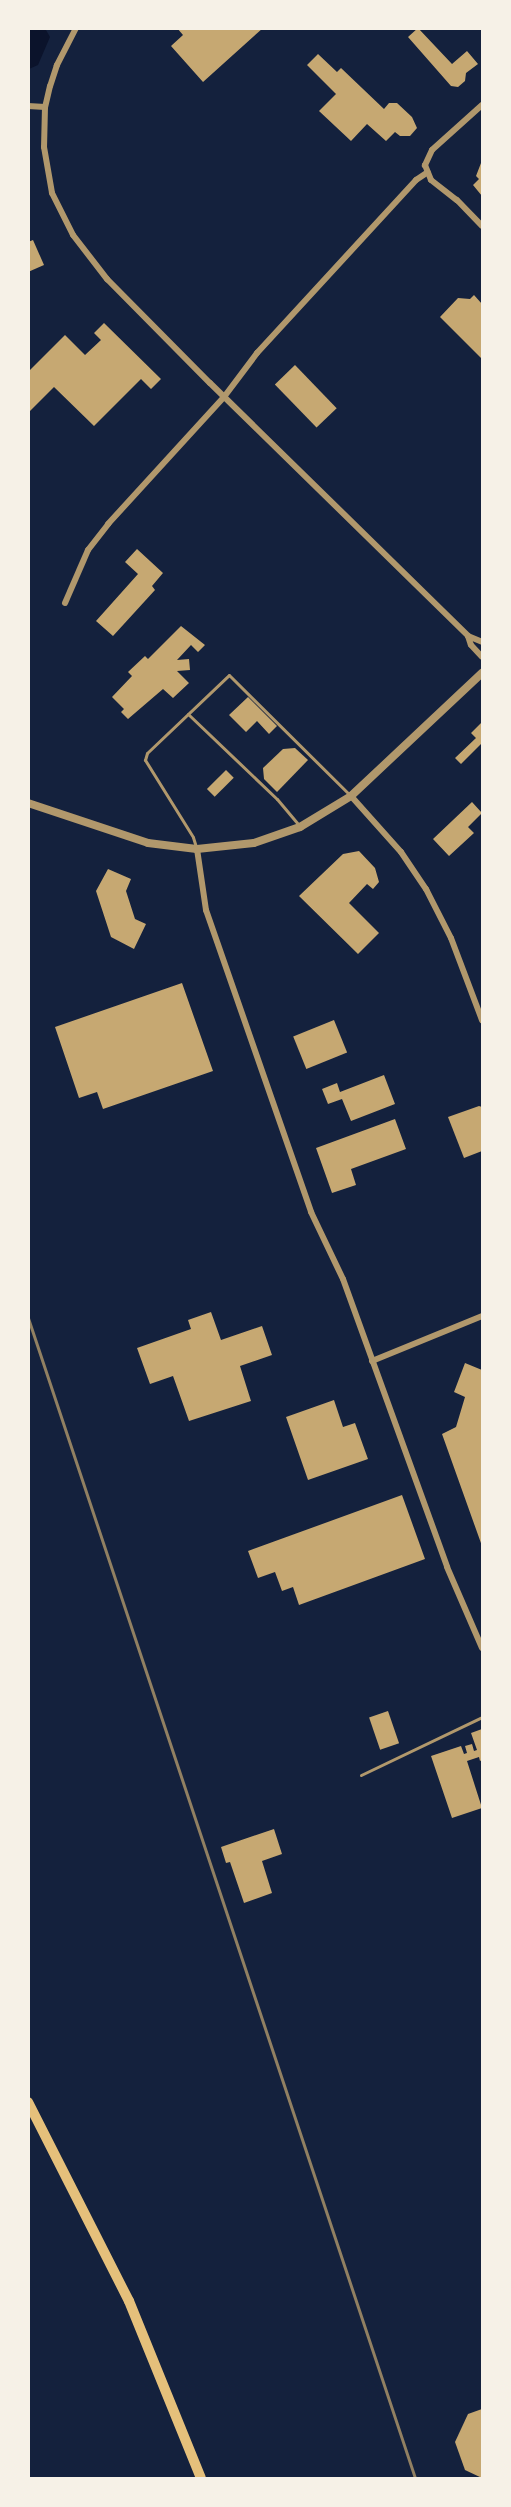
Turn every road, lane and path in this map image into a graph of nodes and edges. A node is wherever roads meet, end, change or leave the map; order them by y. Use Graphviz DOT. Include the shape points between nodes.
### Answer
graph roads {
  1 [pos="76,28"];
  2 [pos="483,105"];
  3 [pos="28,106"];
  4 [pos="45,107"];
  5 [pos="427,168"];
  6 [pos="483,226"];
  7 [pos="224,397"];
  8 [pos="65,603"];
  9 [pos="468,636"];
  10 [pos="483,642"];
  11 [pos="483,657"];
  12 [pos="483,673"];
  13 [pos="188,714"];
  14 [pos="351,796"];
  15 [pos="28,804"];
  16 [pos="300,827"];
  17 [pos="197,849"];
  18 [pos="480,1008"];
  19 [pos="483,1020"];
  20 [pos="483,1316"];
  21 [pos="372,1360"];
  22 [pos="483,1648"];
  23 [pos="483,1716"];
  24 [pos="361,1775"];
  25 [pos="28,2102"];
  26 [pos="201,2478"];
  1 -- 4 [label="street" via="57,65"];
  2 -- 5 [label="street" via="432,150"];
  3 -- 4 [label="street"];
  4 -- 7 [label="street" via="46,170 52,193 73,235 107,279"];
  5 -- 6 [label="street" via="431,180"];
  5 -- 7 [label="street" via="257,353"];
  7 -- 8 [label="street" via="88,550"];
  7 -- 9 [label="street"];
  9 -- 10 [label="street"];
  9 -- 11 [label="street"];
  12 -- 14 [label="street"];
  13 -- 14 [label="lane" via="229,675"];
  13 -- 16 [label="lane"];
  13 -- 17 [label="lane" via="147,753 145,760"];
  14 -- 16 [label="street"];
  14 -- 18 [label="street" via="401,852 426,889"];
  15 -- 17 [label="street" via="148,843"];
  16 -- 17 [label="street" via="254,843"];
  17 -- 21 [label="street" via="207,910 220,953 311,1212 338,1268"];
  18 -- 19 [label="street"];
  20 -- 21 [label="street"];
  21 -- 22 [label="street" via="447,1567"];
  23 -- 24 [label="lane"];
  25 -- 26 [label="main road" via="129,2301"];
}
